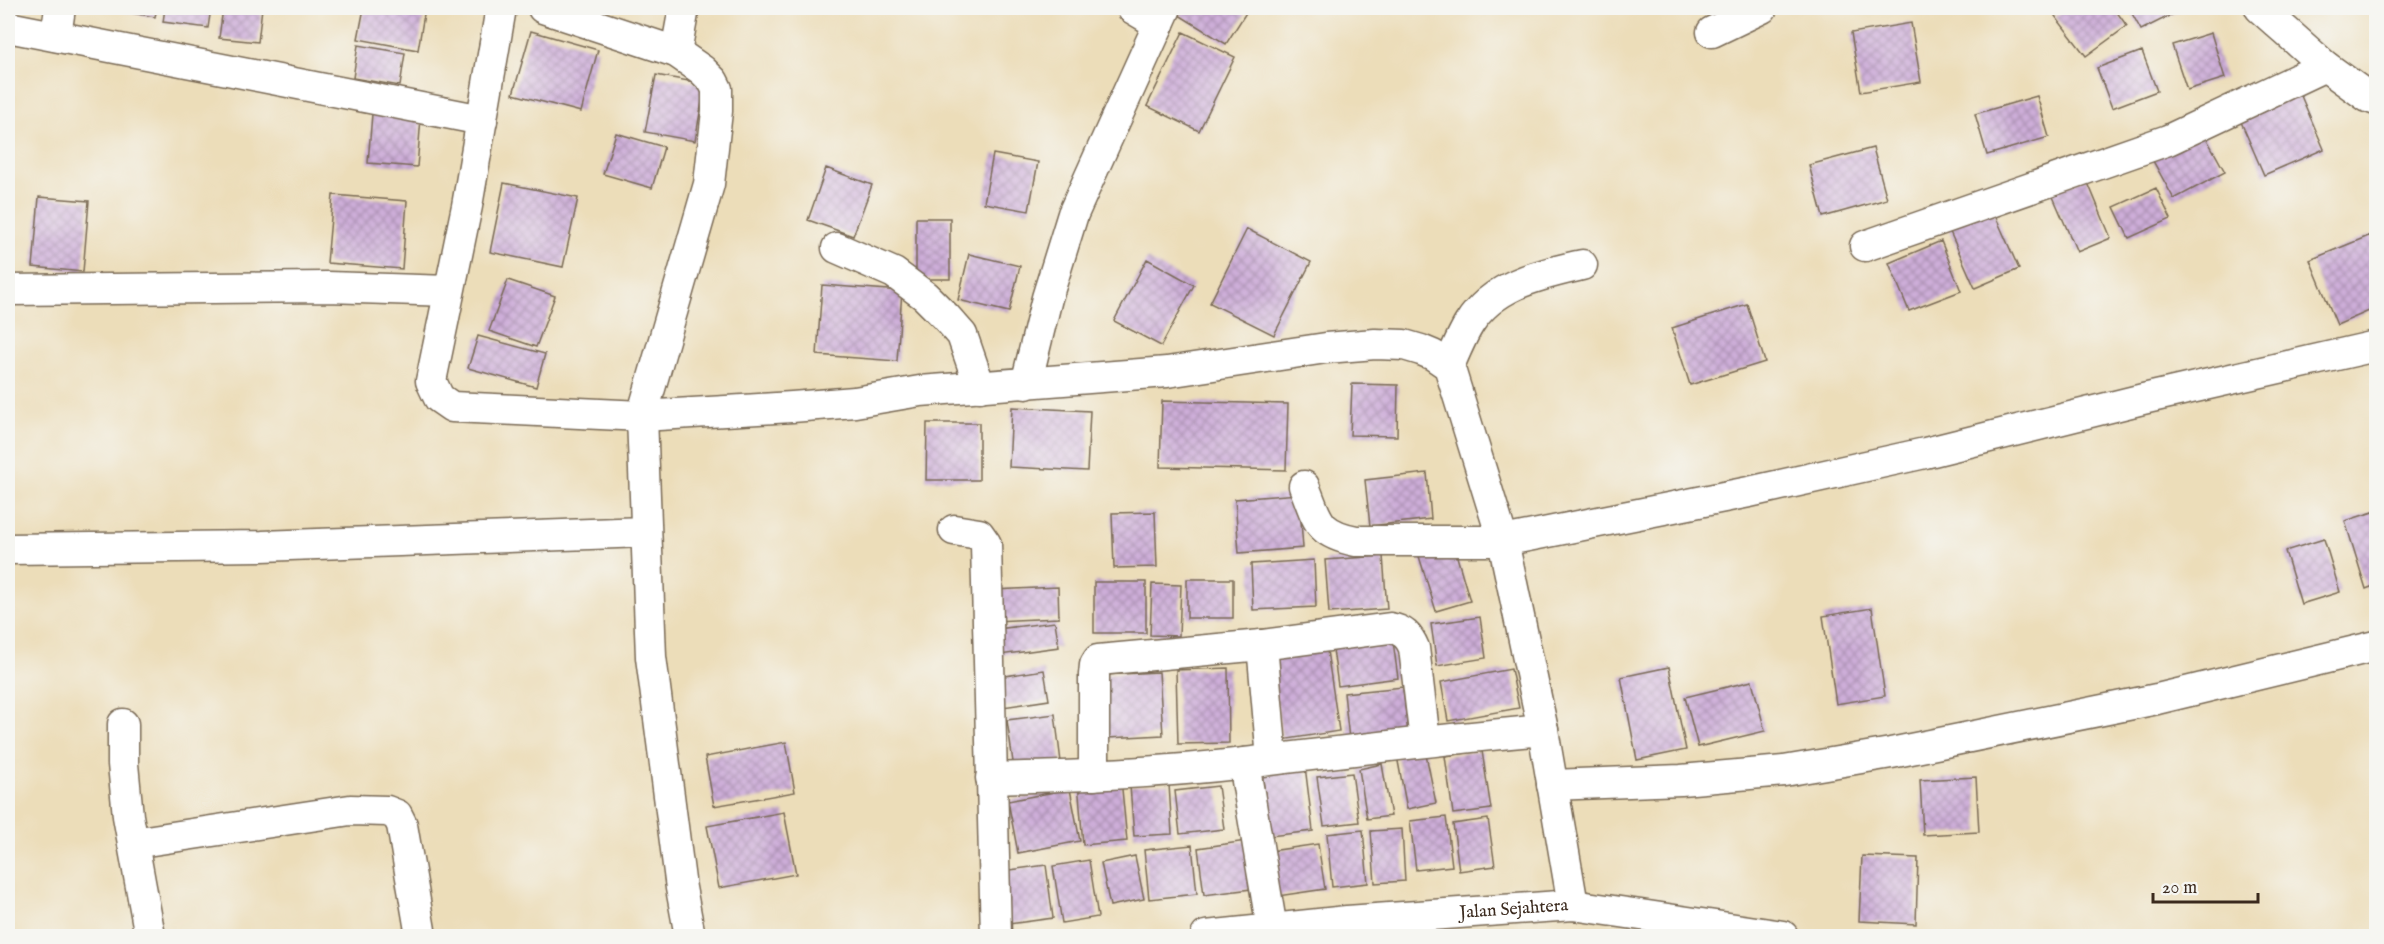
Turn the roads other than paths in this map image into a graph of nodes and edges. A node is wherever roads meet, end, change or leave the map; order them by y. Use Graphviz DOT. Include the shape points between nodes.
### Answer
graph roads {
  1 [pos="501,8"];
  2 [pos="543,8"];
  3 [pos="684,8"];
  4 [pos="1132,8"];
  5 [pos="1762,8"];
  6 [pos="2259,8"];
  7 [pos="1162,16"];
  8 [pos="58,22"];
  9 [pos="8,27"];
  10 [pos="1712,32"];
  11 [pos="676,52"];
  12 [pos="2325,66"];
  13 [pos="2376,100"];
  14 [pos="482,120"];
  15 [pos="1865,246"];
  16 [pos="837,248"];
  17 [pos="1582,265"];
  18 [pos="8,290"];
  19 [pos="449,291"];
  20 [pos="2376,346"];
  21 [pos="1449,366"];
  22 [pos="1026,384"];
  23 [pos="980,387"];
  24 [pos="642,416"];
  25 [pos="1304,486"];
  26 [pos="954,530"];
  27 [pos="645,532"];
  28 [pos="1503,541"];
  29 [pos="8,549"];
  30 [pos="1262,645"];
  31 [pos="2376,646"];
  32 [pos="123,724"];
  33 [pos="1543,730"];
  34 [pos="1425,741"];
  35 [pos="1258,761"];
  36 [pos="1094,775"];
  37 [pos="991,778"];
  38 [pos="1552,785"];
  39 [pos="133,843"];
  40 [pos="1573,904"];
  41 [pos="1272,929"];
  42 [pos="1346,929"];
  43 [pos="150,936"];
  44 [pos="421,936"];
  45 [pos="690,936"];
  46 [pos="996,936"];
  47 [pos="1206,936"];
  48 [pos="1783,936"];
  1 -- 14 [label="street"];
  2 -- 11 [label="street"];
  3 -- 11 [label="street"];
  4 -- 7 [label="street"];
  5 -- 10 [label="street"];
  6 -- 12 [label="street"];
  7 -- 22 [label="street" via="1073,214"];
  8 -- 9 [label="street"];
  8 -- 14 [label="street"];
  11 -- 24 [label="street" via="713,81 717,111 709,184"];
  12 -- 13 [label="street"];
  12 -- 15 [label="street" via="2168,140"];
  14 -- 19 [label="street"];
  16 -- 23 [label="street" via="894,273 939,310 962,335"];
  17 -- 21 [label="street" via="1530,277 1500,292 1468,325"];
  18 -- 19 [label="street" via="328,286"];
  19 -- 24 [label="street" via="431,381 439,398 452,407"];
  20 -- 28 [label="street" via="1902,458"];
  21 -- 22 [label="street" via="1421,350 1375,344 1167,372"];
  21 -- 28 [label="street"];
  22 -- 23 [label="street"];
  23 -- 24 [label="street" via="920,391 855,402"];
  24 -- 27 [label="street"];
  25 -- 28 [label="street" via="1323,529 1340,538"];
  26 -- 37 [label="street" via="979,534 986,544"];
  27 -- 29 [label="street" via="262,546"];
  27 -- 45 [label="street" via="651,657"];
  28 -- 33 [label="street"];
  30 -- 34 [label="street" via="1390,628 1402,631 1414,648"];
  30 -- 35 [label="street"];
  30 -- 36 [label="street" via="1098,660 1094,675"];
  31 -- 38 [label="street" via="2157,699 1892,753 1784,771"];
  32 -- 39 [label="street" via="123,765"];
  33 -- 34 [label="street"];
  33 -- 38 [label="street"];
  34 -- 35 [label="street"];
  35 -- 36 [label="street"];
  35 -- 41 [label="street"];
  36 -- 37 [label="street"];
  37 -- 46 [label="street"];
  38 -- 40 [label="street"];
  39 -- 43 [label="street"];
  39 -- 44 [label="street" via="350,810 387,811 397,815 402,825"];
  40 -- 42 [label="street, Jalan Sejahtera"];
  40 -- 48 [label="street, Jalan Sejahtera"];
  41 -- 42 [label="street, Jalan Sejahtera"];
  41 -- 47 [label="street, Jalan Sejahtera"];
}
